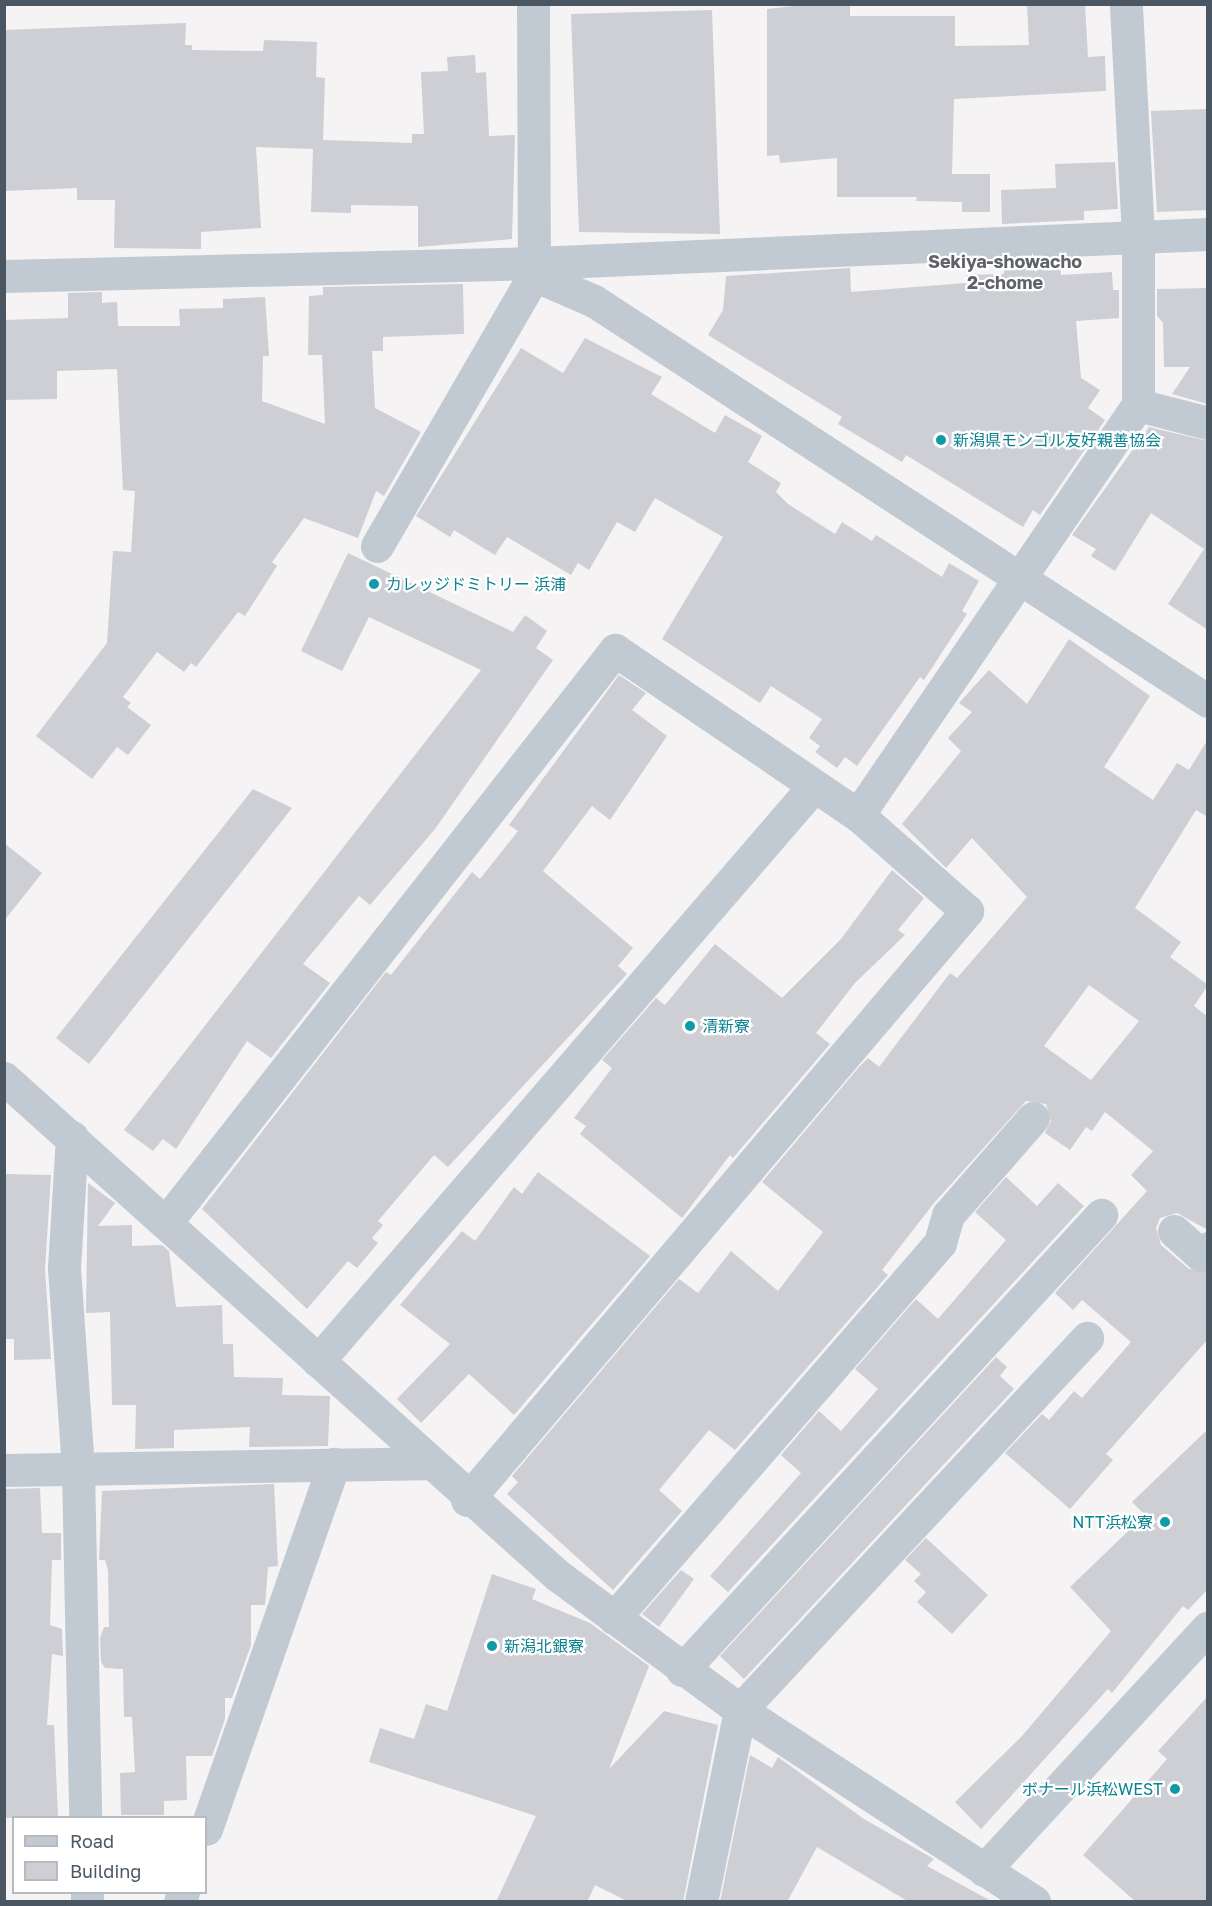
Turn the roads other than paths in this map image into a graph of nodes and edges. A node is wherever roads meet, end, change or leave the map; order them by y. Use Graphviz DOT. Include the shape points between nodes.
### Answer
graph roads {
  1 [pos="532,4"];
  2 [pos="1126,4"];
  3 [pos="1208,234"];
  4 [pos="1138,235"];
  5 [pos="534,269"];
  6 [pos="4,276"];
  7 [pos="1138,405"];
  8 [pos="1208,423"];
  9 [pos="377,546"];
  10 [pos="1019,581"];
  11 [pos="1208,701"];
  12 [pos="814,786"];
  13 [pos="858,815"];
  14 [pos="4,1078"];
  15 [pos="1033,1118"];
  16 [pos="72,1137"];
  17 [pos="1101,1215"];
  18 [pos="166,1221"];
  19 [pos="1174,1231"];
  20 [pos="1208,1248"];
  21 [pos="1087,1338"];
  22 [pos="318,1361"];
  23 [pos="427,1463"];
  24 [pos="334,1464"];
  25 [pos="4,1470"];
  26 [pos="78,1470"];
  27 [pos="467,1500"];
  28 [pos="614,1618"];
  29 [pos="1208,1628"];
  30 [pos="682,1670"];
  31 [pos="740,1710"];
  32 [pos="85,1816"];
  33 [pos="207,1826"];
  34 [pos="984,1870"];
  35 [pos="701,1902"];
  36 [pos="1034,1902"];
  1 -- 5 [label="street"];
  2 -- 4 [label="street"];
  3 -- 4 [label="street"];
  4 -- 5 [label="street"];
  4 -- 7 [label="street"];
  5 -- 6 [label="street"];
  5 -- 9 [label="street"];
  5 -- 10 [label="street" via="594,301"];
  7 -- 8 [label="street"];
  7 -- 10 [label="street"];
  10 -- 11 [label="street"];
  10 -- 13 [label="street"];
  12 -- 13 [label="street"];
  12 -- 18 [label="street" via="615,650"];
  12 -- 22 [label="street"];
  13 -- 27 [label="street" via="967,911"];
  14 -- 16 [label="street"];
  15 -- 28 [label="street" via="948,1215 940,1243"];
  16 -- 18 [label="street"];
  16 -- 26 [label="street" via="64,1268"];
  17 -- 30 [label="street"];
  18 -- 22 [label="street"];
  19 -- 20 [label="street" via="1202,1255"];
  21 -- 31 [label="street"];
  22 -- 23 [label="street"];
  23 -- 24 [label="street" via="410,1467"];
  23 -- 27 [label="street"];
  24 -- 26 [label="street"];
  24 -- 33 [label="street"];
  25 -- 26 [label="street"];
  26 -- 32 [label="street"];
  27 -- 28 [label="street"];
  28 -- 30 [label="street"];
  29 -- 34 [label="street"];
  30 -- 31 [label="street"];
  31 -- 34 [label="street"];
  31 -- 35 [label="street"];
  34 -- 36 [label="street"];
}
